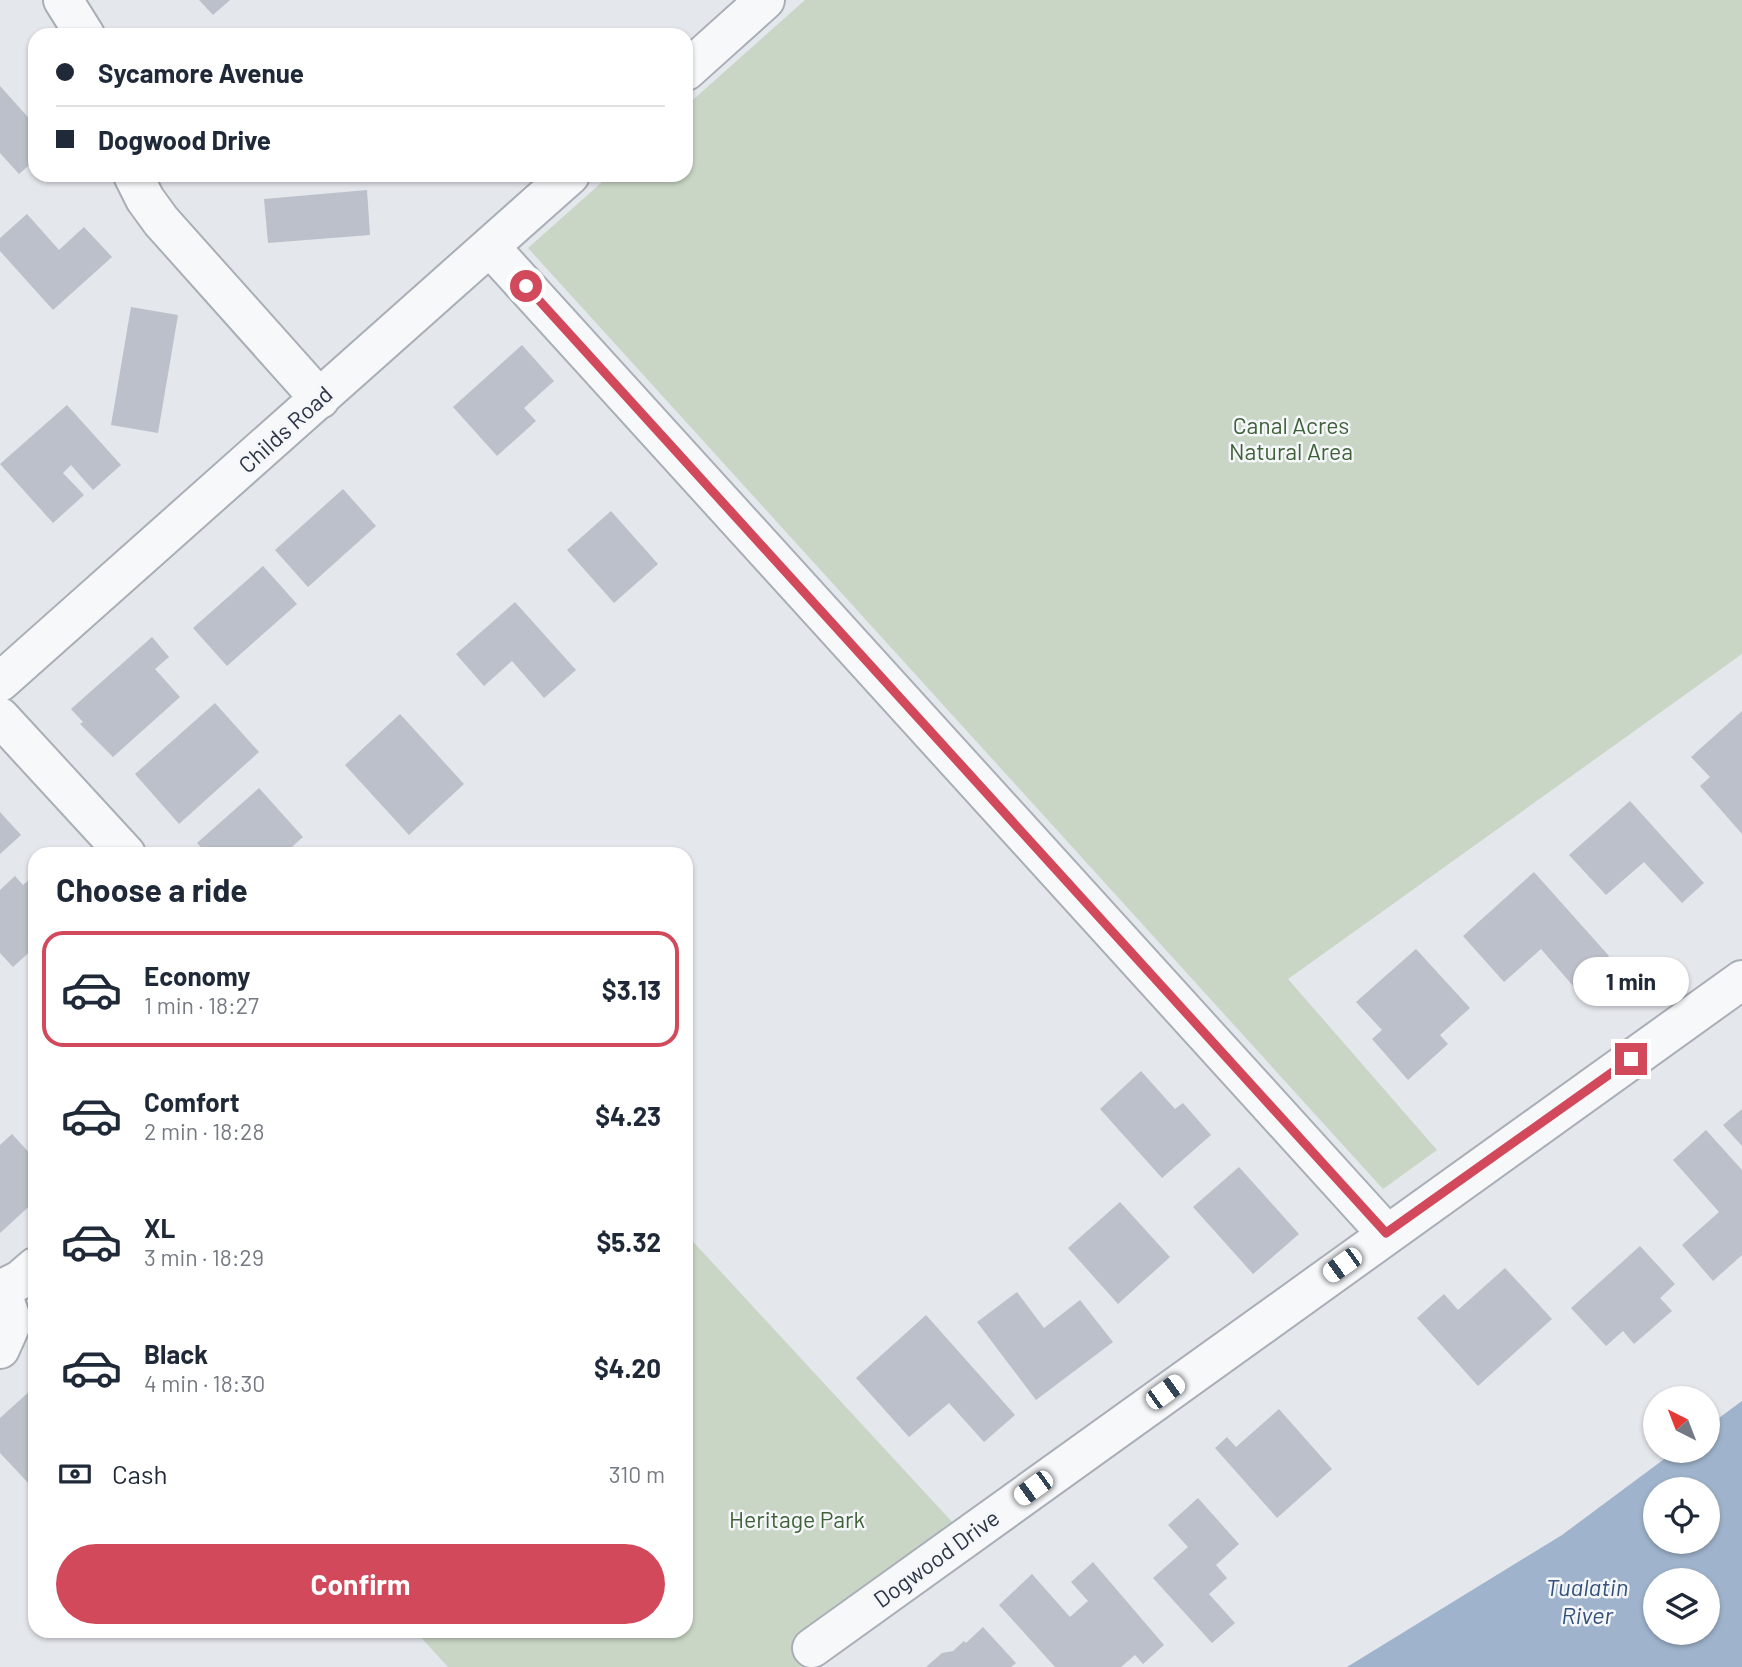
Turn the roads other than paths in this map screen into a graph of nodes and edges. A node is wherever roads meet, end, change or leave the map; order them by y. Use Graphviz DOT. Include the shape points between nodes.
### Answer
graph roads {
  1 [pos="63,0"];
  2 [pos="765,0"];
  3 [pos="81,28"];
  4 [pos="693,65"];
  5 [pos="136,182"];
  6 [pos="562,182"];
  7 [pos="490,247"];
  8 [pos="320,399"];
  9 [pos="0,682"];
  10 [pos="0,717"];
  11 [pos="120,847"];
  12 [pos="1742,980"];
  13 [pos="1386,1233"];
  14 [pos="28,1273"];
  15 [pos="0,1290"];
  16 [pos="0,1349"];
  17 [pos="812,1648"];
  1 -- 3 [label="street"];
  2 -- 4 [label="street"];
  5 -- 8 [label="street" via="161,221"];
  6 -- 7 [label="street, Childs Road"];
  7 -- 8 [label="street, Childs Road"];
  7 -- 13 [label="street"];
  8 -- 9 [label="street, Childs Road"];
  10 -- 11 [label="street"];
  12 -- 13 [label="street, Dogwood Drive"];
  13 -- 17 [label="street, Dogwood Drive"];
  14 -- 15 [label="street"];
  15 -- 16 [label="street" via="12,1322"];
}
